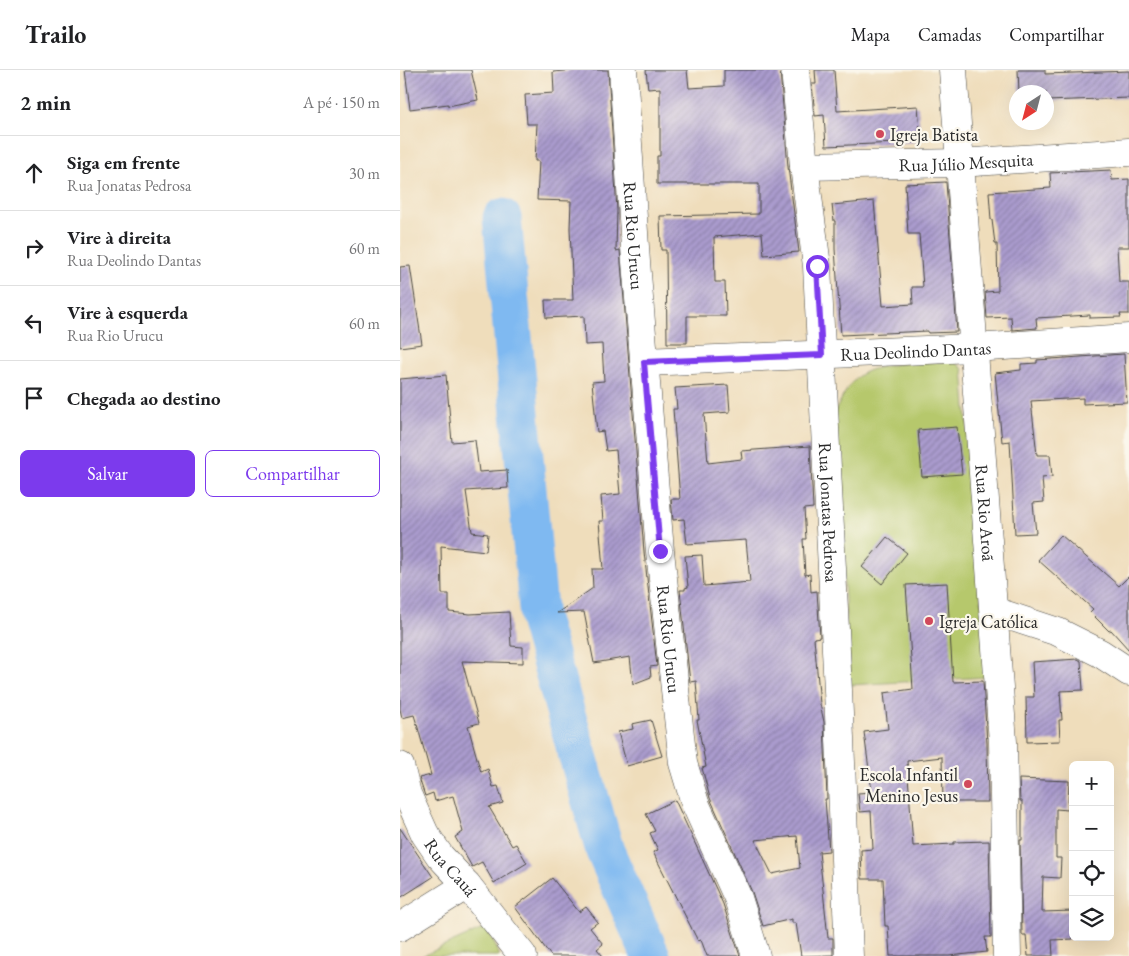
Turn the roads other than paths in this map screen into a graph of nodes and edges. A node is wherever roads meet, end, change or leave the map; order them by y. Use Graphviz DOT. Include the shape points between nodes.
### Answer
graph roads {
  1 [pos="623,70"];
  2 [pos="795,70"];
  3 [pos="953,70"];
  4 [pos="1129,152"];
  5 [pos="959,163"];
  6 [pos="804,166"];
  7 [pos="1129,338"];
  8 [pos="973,348"];
  9 [pos="822,355"];
  10 [pos="644,362"];
  11 [pos="994,611"];
  12 [pos="1129,672"];
  13 [pos="400,766"];
  14 [pos="466,886"];
  15 [pos="400,927"];
  16 [pos="523,956"];
  17 [pos="756,956"];
  18 [pos="849,956"];
  19 [pos="1007,956"];
  1 -- 10 [label="street, Rua Rio Urucu"];
  2 -- 6 [label="street, Rua Jonatas Pedrosa"];
  3 -- 5 [label="street, Rua Rio Aroã"];
  4 -- 5 [label="street, Rua Júlio Mesquita"];
  5 -- 6 [label="street, Rua Júlio Mesquita"];
  5 -- 8 [label="street, Rua Rio Aroã"];
  6 -- 9 [label="street, Rua Jonatas Pedrosa" via="817,266"];
  7 -- 8 [label="street, Rua Deolindo Dantas"];
  8 -- 9 [label="street, Rua Deolindo Dantas"];
  8 -- 11 [label="street, Rua Rio Aroã"];
  9 -- 10 [label="street, Rua Deolindo Dantas"];
  9 -- 18 [label="street, Rua Jonatas Pedrosa"];
  10 -- 17 [label="street, Rua Rio Urucu" via="670,652 684,763 695,803 738,898"];
  11 -- 12 [label="street" via="1058,632"];
  11 -- 19 [label="street, Rua Rio Aroã" via="1003,742"];
  13 -- 14 [label="street, Rua Cauá" via="407,794 425,834"];
  14 -- 15 [label="street"];
  14 -- 16 [label="street, Rua Cauá"];
}
